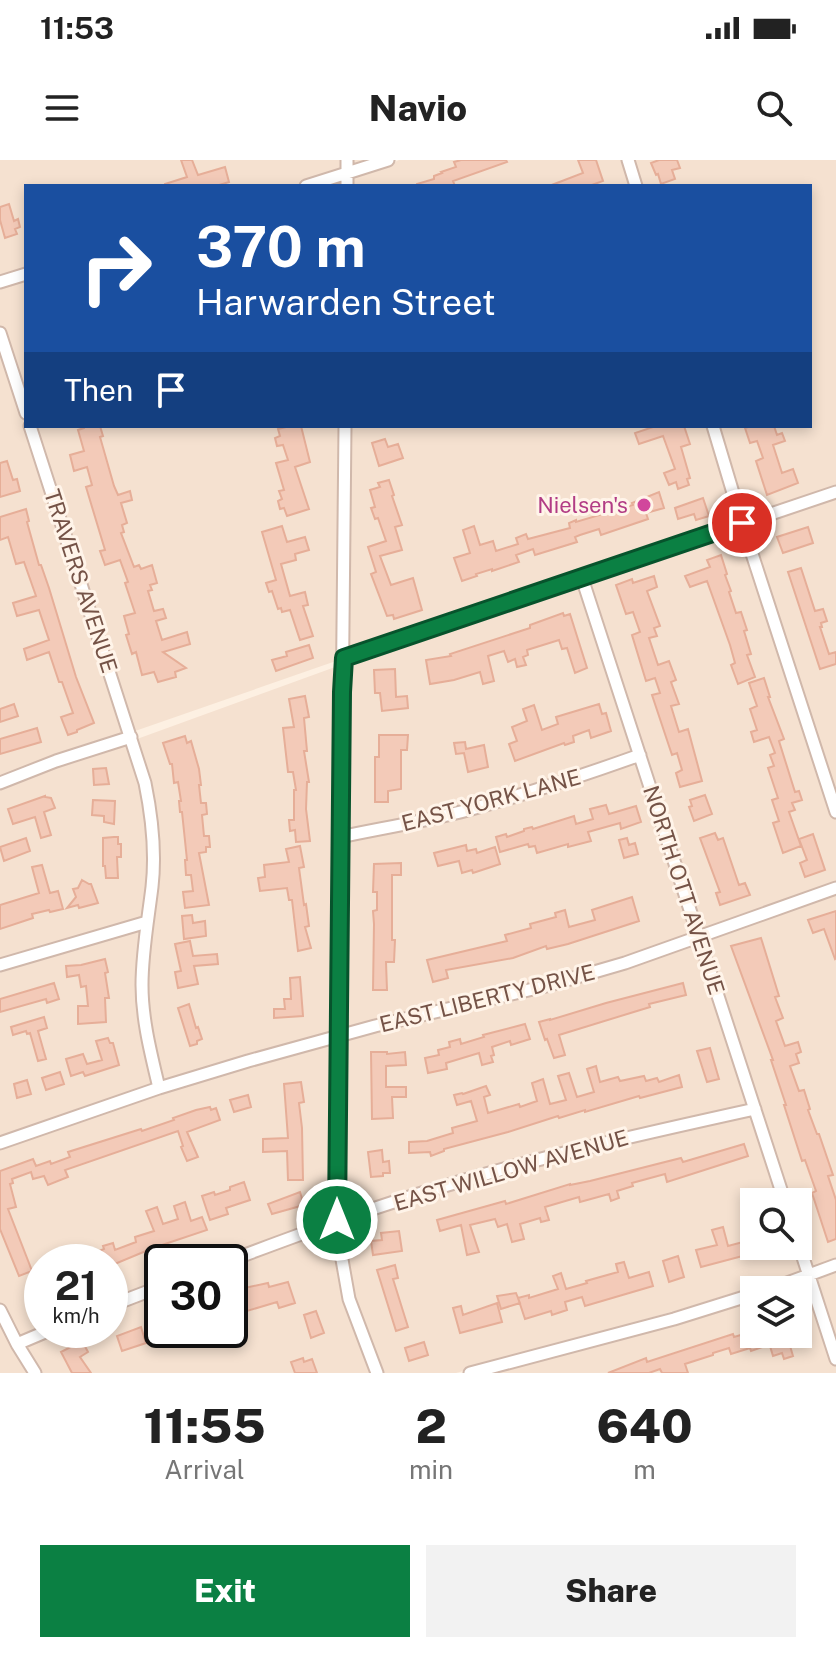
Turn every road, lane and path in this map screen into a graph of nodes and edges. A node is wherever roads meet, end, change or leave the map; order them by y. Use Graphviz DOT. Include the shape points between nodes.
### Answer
graph roads {
  1 [pos="347,160"];
  2 [pos="388,160"];
  3 [pos="628,160"];
  4 [pos="347,180"];
  5 [pos="320,184"];
  6 [pos="635,184"];
  7 [pos="24,275"];
  8 [pos="0,282"];
  9 [pos="0,333"];
  10 [pos="24,407"];
  11 [pos="31,428"];
  12 [pos="345,428"];
  13 [pos="714,428"];
  14 [pos="836,492"];
  15 [pos="742,523"];
  16 [pos="582,578"];
  17 [pos="344,658"];
  18 [pos="131,737"];
  19 [pos="640,755"];
  20 [pos="0,783"];
  21 [pos="836,812"];
  22 [pos="340,837"];
  23 [pos="836,888"];
  24 [pos="147,922"];
  25 [pos="698,937"];
  26 [pos="0,965"];
  27 [pos="338,1035"];
  28 [pos="159,1088"];
  29 [pos="755,1109"];
  30 [pos="0,1143"];
  31 [pos="780,1188"];
  32 [pos="337,1220"];
  33 [pos="248,1254"];
  34 [pos="804,1260"];
  35 [pos="836,1265"];
  36 [pos="809,1275"];
  37 [pos="740,1298"];
  38 [pos="0,1310"];
  39 [pos="24,1341"];
  40 [pos="17,1344"];
  41 [pos="836,1359"];
  42 [pos="35,1373"];
  43 [pos="377,1373"];
  44 [pos="470,1373"];
  1 -- 4 [label="street"];
  2 -- 4 [label="street"];
  3 -- 6 [label="street"];
  4 -- 5 [label="street"];
  7 -- 8 [label="street"];
  9 -- 10 [label="street"];
  11 -- 18 [label="street, TRAVERS AVENUE"];
  12 -- 17 [label="street"];
  13 -- 15 [label="street"];
  14 -- 15 [label="street"];
  15 -- 16 [label="street"];
  15 -- 21 [label="street"];
  16 -- 17 [label="street"];
  16 -- 19 [label="street, NORTH OTT AVENUE"];
  17 -- 22 [label="street"];
  18 -- 20 [label="street"];
  18 -- 24 [label="street, TRAVERS AVENUE" via="152,827"];
  19 -- 22 [label="street, EAST YORK LANE" via="498,802"];
  19 -- 25 [label="street, NORTH OTT AVENUE"];
  22 -- 27 [label="street"];
  23 -- 25 [label="street, EAST LIBERTY DRIVE"];
  24 -- 26 [label="street"];
  24 -- 28 [label="street, TRAVERS AVENUE" via="143,1002"];
  25 -- 27 [label="street, EAST LIBERTY DRIVE" via="546,986"];
  25 -- 29 [label="street, NORTH OTT AVENUE"];
  27 -- 28 [label="street, EAST LIBERTY DRIVE"];
  27 -- 32 [label="street"];
  28 -- 30 [label="street, EAST LIBERTY DRIVE"];
  29 -- 31 [label="street, NORTH OTT AVENUE"];
  29 -- 32 [label="street, EAST WILLOW AVENUE" via="548,1157"];
  32 -- 33 [label="street, EAST WILLOW AVENUE"];
  32 -- 43 [label="street" via="349,1299"];
  34 -- 36 [label="street"];
  35 -- 36 [label="street"];
  36 -- 41 [label="street"];
  37 -- 44 [label="street"];
  38 -- 40 [label="street"];
  39 -- 40 [label="street"];
  40 -- 42 [label="street"];
}
